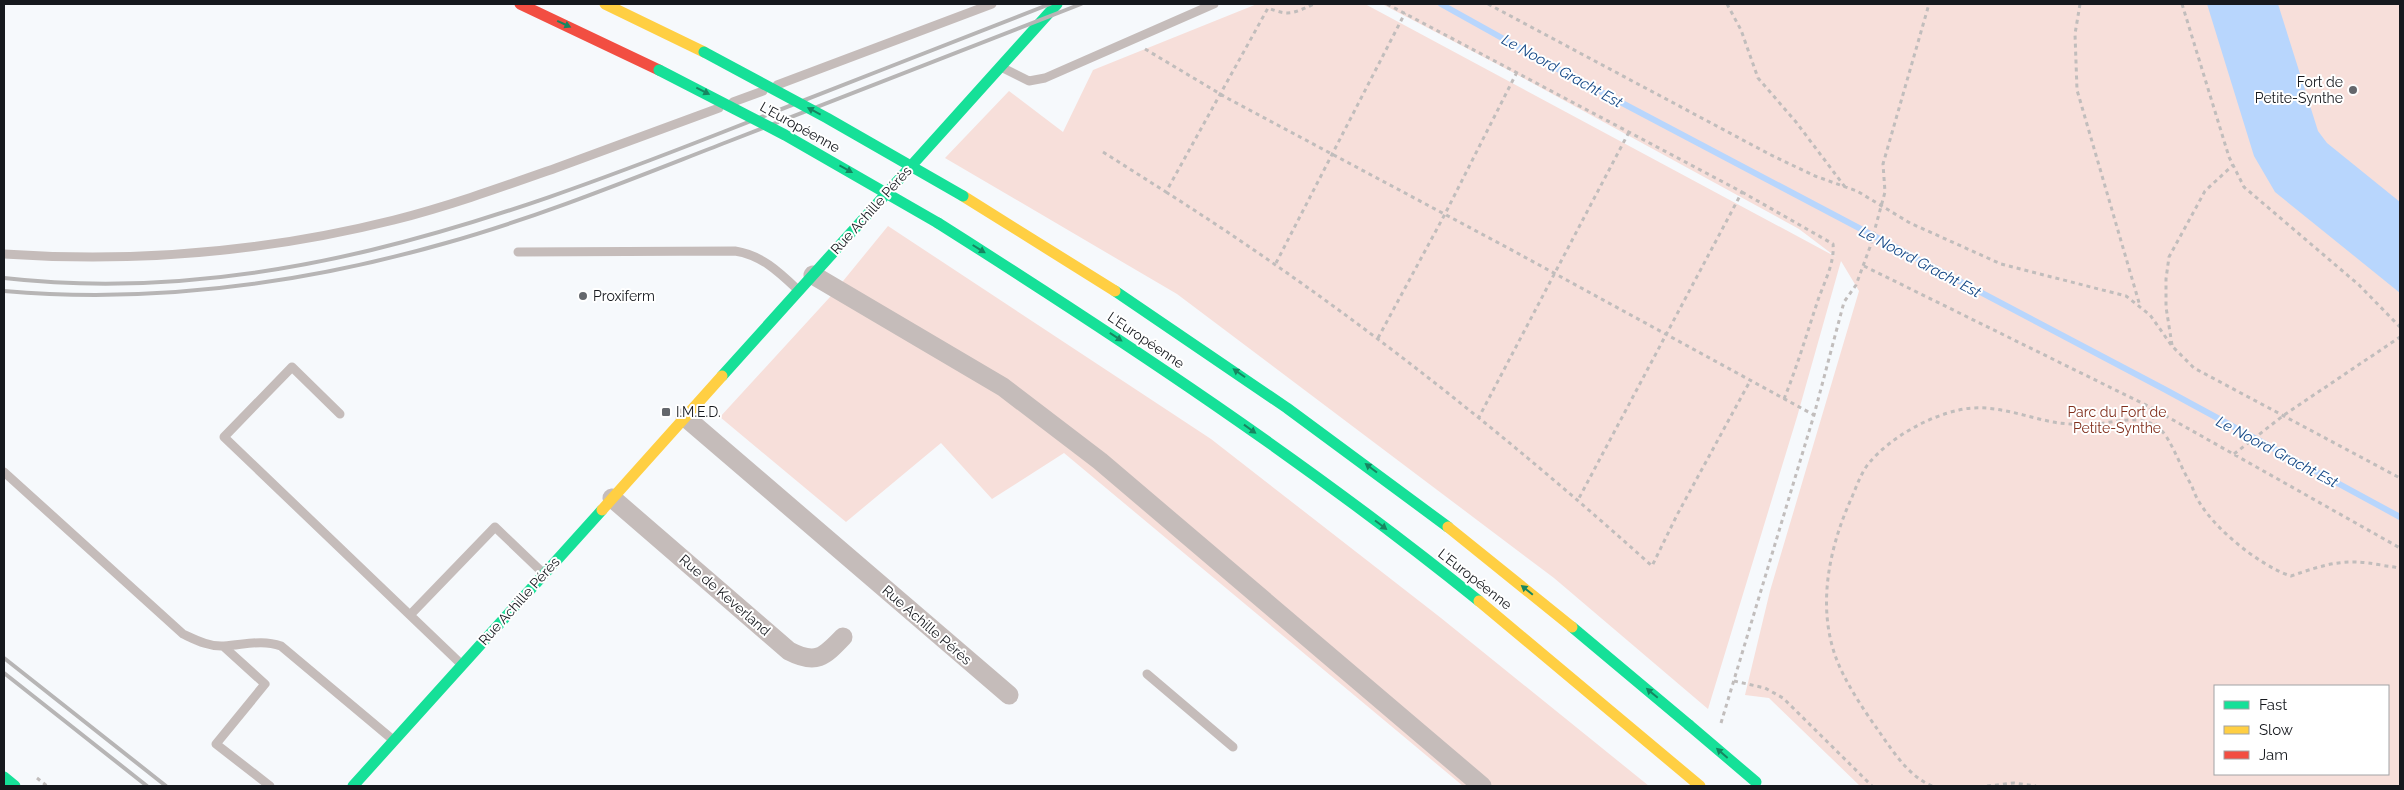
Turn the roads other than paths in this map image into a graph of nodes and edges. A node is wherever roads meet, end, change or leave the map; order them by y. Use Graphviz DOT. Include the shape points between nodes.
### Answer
graph roads {
  1 [pos="520,4"];
  2 [pos="605,4"];
  3 [pos="627,4"];
  4 [pos="992,4"];
  5 [pos="1057,4"];
  6 [pos="1214,4"];
  7 [pos="704,52"];
  8 [pos="1001,66"];
  9 [pos="518,252"];
  10 [pos="4,254"];
  11 [pos="813,275"];
  12 [pos="799,290"];
  13 [pos="340,414"];
  14 [pos="685,417"];
  15 [pos="4,472"];
  16 [pos="612,498"];
  17 [pos="544,574"];
  18 [pos="410,615"];
  19 [pos="843,637"];
  20 [pos="223,646"];
  21 [pos="462,664"];
  22 [pos="1148,674"];
  23 [pos="1009,695"];
  24 [pos="394,740"];
  25 [pos="1233,747"];
  26 [pos="4,777"];
  27 [pos="1758,784"];
  28 [pos="15,786"];
  29 [pos="270,786"];
  30 [pos="353,786"];
  31 [pos="1482,786"];
  32 [pos="1700,786"];
  1 -- 32 [label="main road, L'Européenne, one-way, bridge" via="659,70 784,135 938,223 1122,341 1319,478 1503,620"];
  2 -- 7 [label="main road, L'Européenne"];
  3 -- 7 [label="main road"];
  4 -- 10 [label="lane" via="561,166 394,220 306,238 198,253 108,258"];
  5 -- 8 [label="main road, Rue Achille Pérès"];
  6 -- 8 [label="lane" via="1036,81 1022,78"];
  27 -- 7 [label="main road, L'Européenne, one-way, bridge" via="1518,583 1333,440 1140,306 963,196"];
  8 -- 11 [label="main road, Rue Achille Pérès"];
  9 -- 12 [label="lane" via="735,251 753,254 768,263"];
  11 -- 12 [label="main road, Rue Achille Pérès"];
  11 -- 31 [label="street" via="981,372 1039,413"];
  12 -- 14 [label="main road, Rue Achille Pérès"];
  13 -- 18 [label="lane" via="292,367 224,437"];
  14 -- 16 [label="main road, Rue Achille Pérès"];
  14 -- 23 [label="street, Rue Achille Pérès"];
  15 -- 20 [label="lane" via="174,627 202,643"];
  16 -- 17 [label="main road, Rue Achille Pérès"];
  16 -- 19 [label="street, Rue de Keverland" via="790,651 803,658 817,658 826,654"];
  17 -- 18 [label="lane" via="495,527"];
  17 -- 21 [label="main road, Rue Achille Pérès"];
  18 -- 21 [label="lane"];
  20 -- 24 [label="lane" via="266,642 282,646"];
  20 -- 29 [label="lane" via="265,684 216,744"];
  21 -- 24 [label="main road, Rue Achille Pérès"];
  22 -- 25 [label="lane"];
  24 -- 30 [label="main road, Rue Achille Pérès"];
  26 -- 28 [label="main road"];
}
